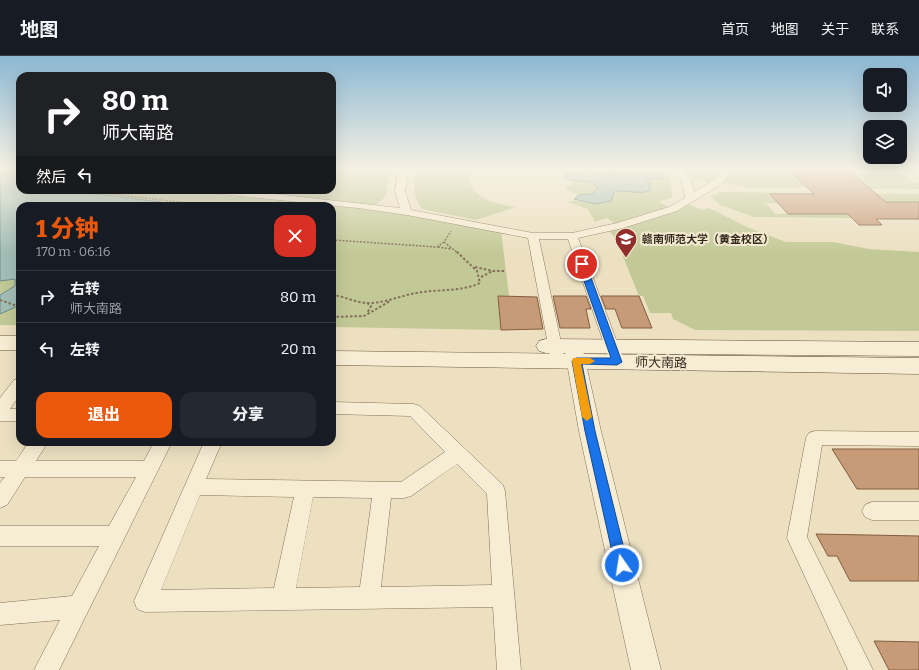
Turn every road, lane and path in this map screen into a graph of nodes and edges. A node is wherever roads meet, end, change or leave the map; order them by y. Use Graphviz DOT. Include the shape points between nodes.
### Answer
graph roads {
  1 [pos="134,197"];
  2 [pos="277,197"];
  3 [pos="401,197"];
  4 [pos="689,197"];
  5 [pos="695,197"];
  6 [pos="690,200"];
  7 [pos="179,202"];
  8 [pos="331,202"];
  9 [pos="336,203"];
  10 [pos="407,212"];
  11 [pos="457,222"];
  12 [pos="533,236"];
  13 [pos="572,236"];
  14 [pos="336,240"];
  15 [pos="444,242"];
  16 [pos="437,247"];
  17 [pos="451,249"];
  18 [pos="475,267"];
  19 [pos="493,271"];
  20 [pos="505,271"];
  21 [pos="481,278"];
  22 [pos="336,295"];
  23 [pos="0,300"];
  24 [pos="392,300"];
  25 [pos="367,303"];
  26 [pos="16,306"];
  27 [pos="364,316"];
  28 [pos="336,317"];
  29 [pos="0,343"];
  30 [pos="16,343"];
  31 [pos="336,344"];
  32 [pos="919,349"];
  33 [pos="565,353"];
  34 [pos="614,354"];
  35 [pos="0,356"];
  36 [pos="16,356"];
  37 [pos="336,358"];
  38 [pos="919,366"];
  39 [pos="16,389"];
  40 [pos="336,408"];
  41 [pos="0,409"];
  42 [pos="0,414"];
  43 [pos="16,415"];
  44 [pos="919,438"];
  45 [pos="36,446"];
  46 [pos="161,446"];
  47 [pos="211,446"];
  48 [pos="458,453"];
  49 [pos="149,468"];
  50 [pos="0,469"];
  51 [pos="21,469"];
  52 [pos="195,487"];
  53 [pos="305,489"];
  54 [pos="382,490"];
  55 [pos="0,499"];
  56 [pos="872,511"];
  57 [pos="919,511"];
  58 [pos="0,536"];
  59 [pos="115,536"];
  60 [pos="503,596"];
  61 [pos="369,598"];
  62 [pos="283,599"];
  63 [pos="78,607"];
  64 [pos="0,614"];
  65 [pos="46,670"];
  66 [pos="509,670"];
  67 [pos="646,670"];
  68 [pos="861,670"];
  1 -- 7 [label="path"];
  2 -- 8 [label="street"];
  3 -- 10 [label="street"];
  4 -- 6 [label="street"];
  5 -- 6 [label="street"];
  6 -- 13 [label="street" via="649,218"];
  9 -- 10 [label="street"];
  10 -- 11 [label="street"];
  11 -- 12 [label="street"];
  11 -- 15 [label="path"];
  12 -- 13 [label="street"];
  12 -- 33 [label="street"];
  13 -- 34 [label="street"];
  14 -- 16 [label="path"];
  15 -- 16 [label="path"];
  15 -- 17 [label="path"];
  16 -- 17 [label="path"];
  17 -- 18 [label="path"];
  18 -- 19 [label="path"];
  18 -- 21 [label="path"];
  19 -- 20 [label="path"];
  19 -- 21 [label="path"];
  21 -- 24 [label="path" via="480,283 470,288 415,293"];
  22 -- 25 [label="path"];
  23 -- 26 [label="path"];
  24 -- 25 [label="path"];
  24 -- 27 [label="path"];
  25 -- 27 [label="path" via="371,306"];
  27 -- 28 [label="path"];
  29 -- 30 [label="main road"];
  31 -- 33 [label="main road, 师大南路"];
  32 -- 34 [label="main road, 师大南路"];
  33 -- 34 [label="main road, 师大南路"];
  33 -- 37 [label="main road, 师大南路"];
  33 -- 67 [label="street" via="590,431"];
  34 -- 38 [label="main road, 师大南路"];
  35 -- 36 [label="main road"];
  39 -- 41 [label="street"];
  40 -- 48 [label="street" via="414,410"];
  42 -- 43 [label="street"];
  44 -- 68 [label="street" via="815,438 796,538"];
  45 -- 51 [label="street"];
  46 -- 49 [label="street"];
  47 -- 52 [label="street"];
  48 -- 54 [label="street" via="404,490"];
  48 -- 60 [label="street" via="496,491"];
  49 -- 51 [label="street"];
  49 -- 59 [label="street"];
  50 -- 51 [label="street"];
  51 -- 55 [label="street"];
  52 -- 53 [label="street"];
  52 -- 62 [label="street" via="146,601"];
  53 -- 54 [label="street"];
  53 -- 62 [label="street"];
  54 -- 61 [label="street"];
  56 -- 57 [label="street"];
  58 -- 59 [label="street"];
  59 -- 63 [label="street"];
  60 -- 61 [label="street"];
  60 -- 66 [label="street"];
  61 -- 62 [label="street"];
  63 -- 64 [label="street"];
  63 -- 65 [label="street"];
}
